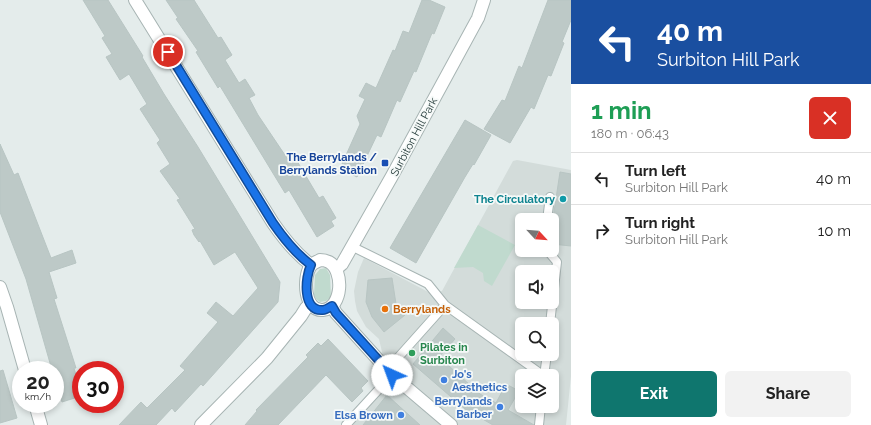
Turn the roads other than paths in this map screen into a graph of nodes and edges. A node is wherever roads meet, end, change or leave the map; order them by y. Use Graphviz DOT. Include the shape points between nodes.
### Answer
graph roads {
  1 [pos="135,0"];
  2 [pos="484,0"];
  3 [pos="550,197"];
  4 [pos="548,213"];
  5 [pos="351,246"];
  6 [pos="553,257"];
  7 [pos="311,265"];
  8 [pos="336,269"];
  9 [pos="0,287"];
  10 [pos="311,304"];
  11 [pos="445,305"];
  12 [pos="332,306"];
  13 [pos="551,317"];
  14 [pos="22,361"];
  15 [pos="534,369"];
  16 [pos="390,372"];
  17 [pos="38,413"];
  18 [pos="540,413"];
  19 [pos="41,425"];
  20 [pos="201,425"];
  21 [pos="346,425"];
  22 [pos="451,425"];
  23 [pos="539,425"];
  1 -- 7 [label="street" via="273,223 285,241"];
  2 -- 5 [label="street, Surbiton Hill Park" via="478,18 419,128"];
  3 -- 4 [label="lane"];
  5 -- 8 [label="street, Surbiton Hill Park" via="342,264"];
  5 -- 11 [label="lane" via="428,284"];
  6 -- 13 [label="lane" via="557,262"];
  7 -- 8 [label="street" via="320,260 330,262"];
  7 -- 10 [label="street" via="307,276 306,294"];
  8 -- 12 [label="street" via="339,294"];
  9 -- 14 [label="street"];
  10 -- 12 [label="street" via="323,310"];
  10 -- 20 [label="street" via="267,358"];
  11 -- 15 [label="lane"];
  11 -- 16 [label="lane"];
  12 -- 16 [label="street"];
  16 -- 21 [label="lane"];
  16 -- 22 [label="street"];
  17 -- 19 [label="street"];
  18 -- 23 [label="lane"];
}
